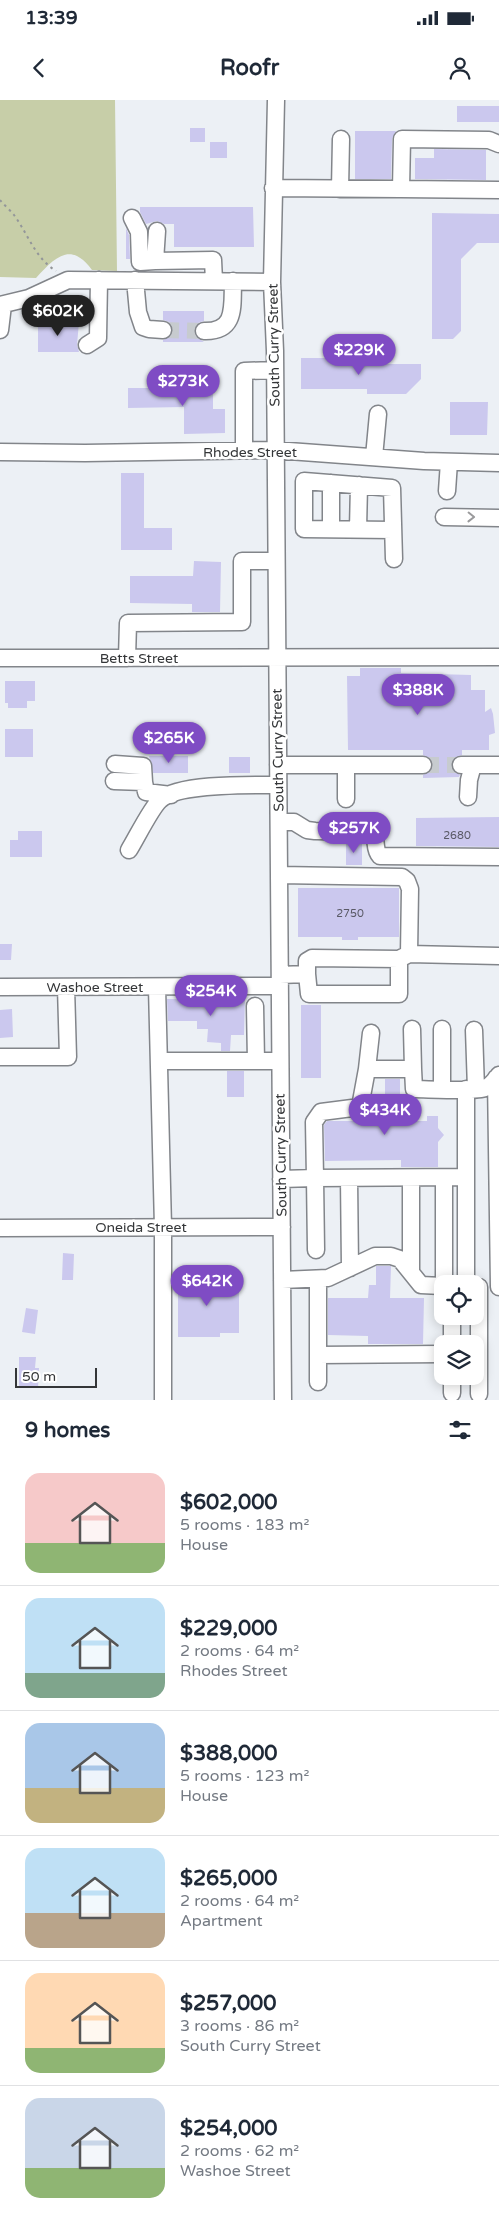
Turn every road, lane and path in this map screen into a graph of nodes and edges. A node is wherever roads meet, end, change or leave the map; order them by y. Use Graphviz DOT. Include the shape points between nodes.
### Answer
graph roads {
  1 [pos="276,100"];
  2 [pos="341,139"];
  3 [pos="499,144"];
  4 [pos="273,188"];
  5 [pos="340,189"];
  6 [pos="401,189"];
  7 [pos="499,190"];
  8 [pos="0,200"];
  9 [pos="132,218"];
  10 [pos="157,231"];
  11 [pos="155,261"];
  12 [pos="68,280"];
  13 [pos="99,280"];
  14 [pos="135,280"];
  15 [pos="214,281"];
  16 [pos="233,281"];
  17 [pos="272,282"];
  18 [pos="2,305"];
  19 [pos="0,330"];
  20 [pos="163,330"];
  21 [pos="204,331"];
  22 [pos="87,345"];
  23 [pos="275,370"];
  24 [pos="378,414"];
  25 [pos="244,450"];
  26 [pos="275,450"];
  27 [pos="0,452"];
  28 [pos="374,457"];
  29 [pos="449,462"];
  30 [pos="499,463"];
  31 [pos="331,483"];
  32 [pos="359,485"];
  33 [pos="447,492"];
  34 [pos="444,517"];
  35 [pos="499,518"];
  36 [pos="331,529"];
  37 [pos="358,530"];
  38 [pos="393,530"];
  39 [pos="394,559"];
  40 [pos="276,561"];
  41 [pos="499,657"];
  42 [pos="0,658"];
  43 [pos="127,658"];
  44 [pos="277,658"];
  45 [pos="115,764"];
  46 [pos="278,765"];
  47 [pos="346,765"];
  48 [pos="423,765"];
  49 [pos="499,765"];
  50 [pos="114,781"];
  51 [pos="144,782"];
  52 [pos="278,785"];
  53 [pos="171,795"];
  54 [pos="468,797"];
  55 [pos="346,799"];
  56 [pos="279,822"];
  57 [pos="128,850"];
  58 [pos="499,857"];
  59 [pos="279,875"];
  60 [pos="404,956"];
  61 [pos="499,956"];
  62 [pos="307,974"];
  63 [pos="279,981"];
  64 [pos="0,987"];
  65 [pos="66,987"];
  66 [pos="158,987"];
  67 [pos="255,1006"];
  68 [pos="412,1029"];
  69 [pos="442,1029"];
  70 [pos="474,1030"];
  71 [pos="371,1033"];
  72 [pos="0,1057"];
  73 [pos="256,1061"];
  74 [pos="280,1061"];
  75 [pos="159,1062"];
  76 [pos="367,1069"];
  77 [pos="413,1069"];
  78 [pos="498,1076"];
  79 [pos="442,1089"];
  80 [pos="471,1089"];
  81 [pos="466,1174"];
  82 [pos="315,1178"];
  83 [pos="350,1178"];
  84 [pos="411,1178"];
  85 [pos="444,1178"];
  86 [pos="281,1179"];
  87 [pos="163,1227"];
  88 [pos="282,1227"];
  89 [pos="0,1228"];
  90 [pos="316,1250"];
  91 [pos="350,1268"];
  92 [pos="411,1270"];
  93 [pos="443,1275"];
  94 [pos="472,1275"];
  95 [pos="318,1279"];
  96 [pos="282,1280"];
  97 [pos="434,1285"];
  98 [pos="484,1286"];
  99 [pos="499,1287"];
  100 [pos="475,1325"];
  101 [pos="434,1354"];
  102 [pos="318,1355"];
  103 [pos="318,1382"];
  104 [pos="452,1385"];
  105 [pos="452,1393"];
  106 [pos="479,1394"];
  107 [pos="163,1400"];
  108 [pos="283,1400"];
  1 -- 4 [label="street, South Curry Street"];
  2 -- 5 [label="street"];
  3 -- 6 [label="street" via="489,140 402,139"];
  4 -- 5 [label="street"];
  4 -- 17 [label="street, South Curry Street"];
  5 -- 6 [label="street"];
  6 -- 7 [label="street"];
  8 -- 12 [label="path" via="14,215 47,266"];
  9 -- 11 [label="street" via="139,232 140,262"];
  10 -- 11 [label="street"];
  11 -- 15 [label="street" via="213,260"];
  12 -- 13 [label="street"];
  12 -- 18 [label="street" via="29,298"];
  13 -- 14 [label="street"];
  13 -- 22 [label="street" via="98,338"];
  14 -- 15 [label="street"];
  14 -- 20 [label="street" via="138,312 144,327"];
  15 -- 16 [label="street"];
  16 -- 17 [label="street"];
  16 -- 21 [label="street" via="232,316 216,332"];
  17 -- 23 [label="street, South Curry Street"];
  18 -- 19 [label="street"];
  23 -- 25 [label="street" via="244,372"];
  23 -- 26 [label="street, South Curry Street"];
  24 -- 28 [label="street"];
  25 -- 26 [label="street, Rhodes Street"];
  25 -- 27 [label="street, Rhodes Street"];
  26 -- 28 [label="street, Rhodes Street"];
  26 -- 40 [label="street, South Curry Street"];
  28 -- 29 [label="street, Rhodes Street"];
  29 -- 30 [label="street, Rhodes Street"];
  29 -- 33 [label="street"];
  31 -- 32 [label="street"];
  31 -- 36 [label="street"];
  31 -- 36 [label="street" via="304,481 304,529"];
  32 -- 37 [label="street"];
  32 -- 38 [label="street" via="392,488"];
  34 -- 35 [label="street, one-way"];
  36 -- 37 [label="street"];
  37 -- 38 [label="street"];
  38 -- 39 [label="street"];
  40 -- 43 [label="street" via="242,561 242,622 128,623"];
  40 -- 44 [label="street, South Curry Street"];
  41 -- 44 [label="street, Betts Street"];
  42 -- 43 [label="street, Betts Street"];
  43 -- 44 [label="street, Betts Street"];
  44 -- 46 [label="street, South Curry Street"];
  45 -- 51 [label="street" via="143,766"];
  46 -- 47 [label="street"];
  46 -- 52 [label="street, South Curry Street"];
  47 -- 48 [label="street"];
  47 -- 55 [label="street"];
  49 -- 54 [label="street" via="467,765"];
  50 -- 51 [label="street"];
  51 -- 53 [label="street" via="146,792"];
  52 -- 53 [label="street" via="198,787"];
  52 -- 56 [label="street, South Curry Street"];
  53 -- 57 [label="street" via="160,800"];
  56 -- 58 [label="street" via="294,822 315,831 372,832 375,850 380,856"];
  56 -- 59 [label="street, South Curry Street"];
  59 -- 60 [label="street" via="402,877 410,889"];
  59 -- 63 [label="street, South Curry Street"];
  60 -- 61 [label="street"];
  60 -- 62 [label="street" via="309,959"];
  60 -- 62 [label="street" via="399,994 308,994"];
  62 -- 63 [label="street, Washoe Street"];
  63 -- 66 [label="street, Washoe Street"];
  63 -- 74 [label="street, South Curry Street"];
  64 -- 65 [label="street, Washoe Street"];
  65 -- 66 [label="street, Washoe Street"];
  65 -- 72 [label="street" via="68,1057"];
  66 -- 75 [label="street"];
  67 -- 73 [label="street"];
  68 -- 77 [label="street"];
  69 -- 79 [label="street"];
  70 -- 80 [label="street"];
  71 -- 76 [label="street"];
  73 -- 74 [label="street"];
  73 -- 75 [label="street"];
  74 -- 86 [label="street, South Curry Street"];
  75 -- 87 [label="street"];
  76 -- 77 [label="street"];
  76 -- 82 [label="street" via="360,1107 321,1112 314,1122"];
  77 -- 79 [label="street" via="414,1089"];
  78 -- 80 [label="street" via="484,1089"];
  78 -- 99 [label="street"];
  79 -- 80 [label="street"];
  80 -- 81 [label="street"];
  81 -- 85 [label="street" via="464,1178"];
  81 -- 94 [label="street"];
  82 -- 83 [label="street"];
  82 -- 86 [label="street"];
  82 -- 90 [label="street"];
  83 -- 84 [label="street"];
  83 -- 91 [label="street"];
  84 -- 85 [label="street"];
  84 -- 92 [label="street"];
  85 -- 93 [label="street"];
  86 -- 88 [label="street, South Curry Street"];
  87 -- 88 [label="street, Oneida Street"];
  87 -- 89 [label="street, Oneida Street"];
  87 -- 107 [label="street"];
  88 -- 96 [label="street, South Curry Street"];
  91 -- 92 [label="street" via="375,1256 391,1256 400,1259"];
  91 -- 95 [label="street"];
  92 -- 97 [label="street" via="421,1284"];
  95 -- 96 [label="street"];
  95 -- 102 [label="street"];
  96 -- 108 [label="street, South Curry Street"];
  98 -- 99 [label="street"];
  100 -- 106 [label="street"];
  101 -- 102 [label="street"];
  102 -- 103 [label="street"];
  104 -- 105 [label="street"];
}
